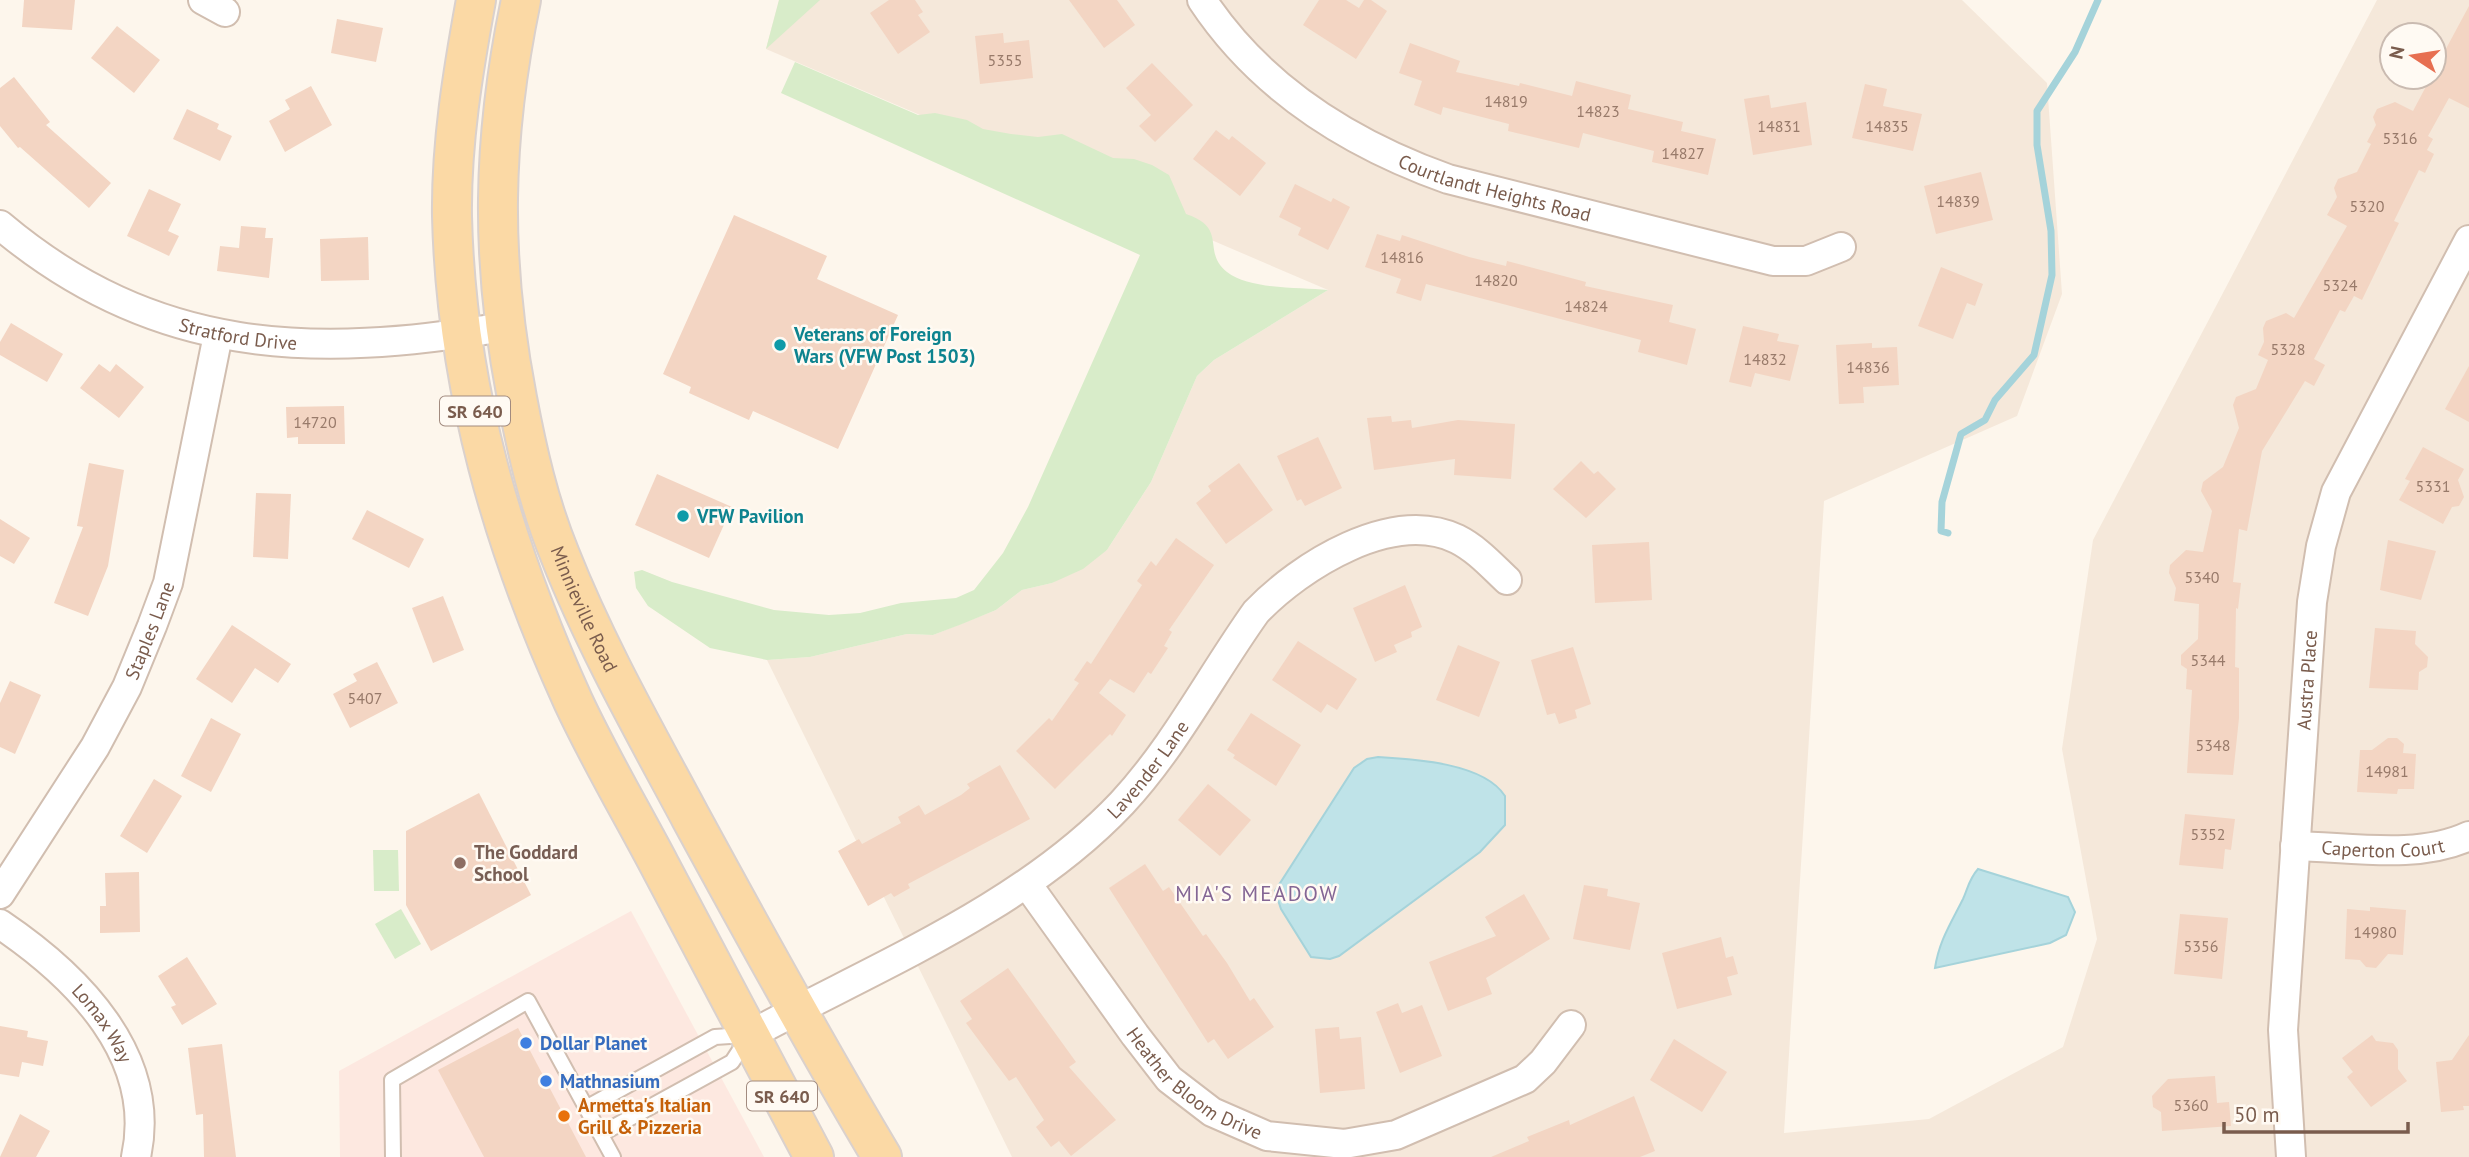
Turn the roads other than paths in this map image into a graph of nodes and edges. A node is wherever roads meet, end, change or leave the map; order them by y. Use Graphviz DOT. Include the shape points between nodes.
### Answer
graph roads {
  1 [pos="476,0"];
  2 [pos="521,0"];
  3 [pos="1202,0"];
  4 [pos="0,225"];
  5 [pos="2469,240"];
  6 [pos="1841,247"];
  7 [pos="503,327"];
  8 [pos="461,334"];
  9 [pos="218,335"];
  10 [pos="1507,580"];
  11 [pos="2469,836"];
  12 [pos="2295,846"];
  13 [pos="1027,884"];
  14 [pos="0,894"];
  15 [pos="0,924"];
  16 [pos="795,1011"];
  17 [pos="1571,1025"];
  18 [pos="750,1035"];
  19 [pos="586,1108"];
  20 [pos="600,1134"];
  21 [pos="136,1157"];
  22 [pos="393,1157"];
  23 [pos="613,1157"];
  24 [pos="814,1157"];
  25 [pos="882,1157"];
  26 [pos="2291,1157"];
  1 -- 8 [label="main road, SR 640" via="453,174"];
  2 -- 7 [label="main road, Minnieville Road / SR 640" via="505,74 497,154"];
  3 -- 6 [label="street, Courtlandt Heights Road" via="1289,95 1326,122 1401,162 1448,179 1773,261 1807,261"];
  4 -- 9 [label="street, Stratford Drive" via="57,268 104,294 158,318"];
  5 -- 12 [label="street, Austra Place" via="2336,492 2312,602"];
  7 -- 8 [label="street, Stratford Drive"];
  7 -- 16 [label="main road, Minnieville Road / SR 640" via="537,490 576,593 644,731"];
  8 -- 9 [label="street, Stratford Drive" via="337,343 273,343"];
  8 -- 18 [label="main road, SR 640" via="482,451 528,597 574,704"];
  9 -- 14 [label="street, Staples Lane" via="173,560 152,626 127,687 94,747"];
  10 -- 13 [label="street, Lavender Lane" via="1459,540 1427,533 1368,539 1311,565 1256,612 1171,741 1122,803"];
  11 -- 12 [label="street, Caperton Court" via="2453,844 2411,849"];
  12 -- 26 [label="street, Austra Place" via="2283,1030"];
  13 -- 16 [label="street, Lavender Lane"];
  13 -- 17 [label="street, Heather Bloom Drive" via="1170,1079 1212,1112 1268,1136 1344,1144 1396,1135 1525,1079"];
  15 -- 21 [label="street, Lomax Way" via="70,981 124,1051 140,1109"];
  16 -- 18 [label="street, Lavender Lane"];
  16 -- 25 [label="main road, Minnieville Road / SR 640"];
  18 -- 19 [label="lane" via="715,1037"];
  18 -- 20 [label="lane" via="732,1062"];
  18 -- 24 [label="main road, SR 640"];
  19 -- 20 [label="lane"];
  19 -- 22 [label="lane" via="528,1001 392,1080"];
  20 -- 23 [label="lane"];
}
